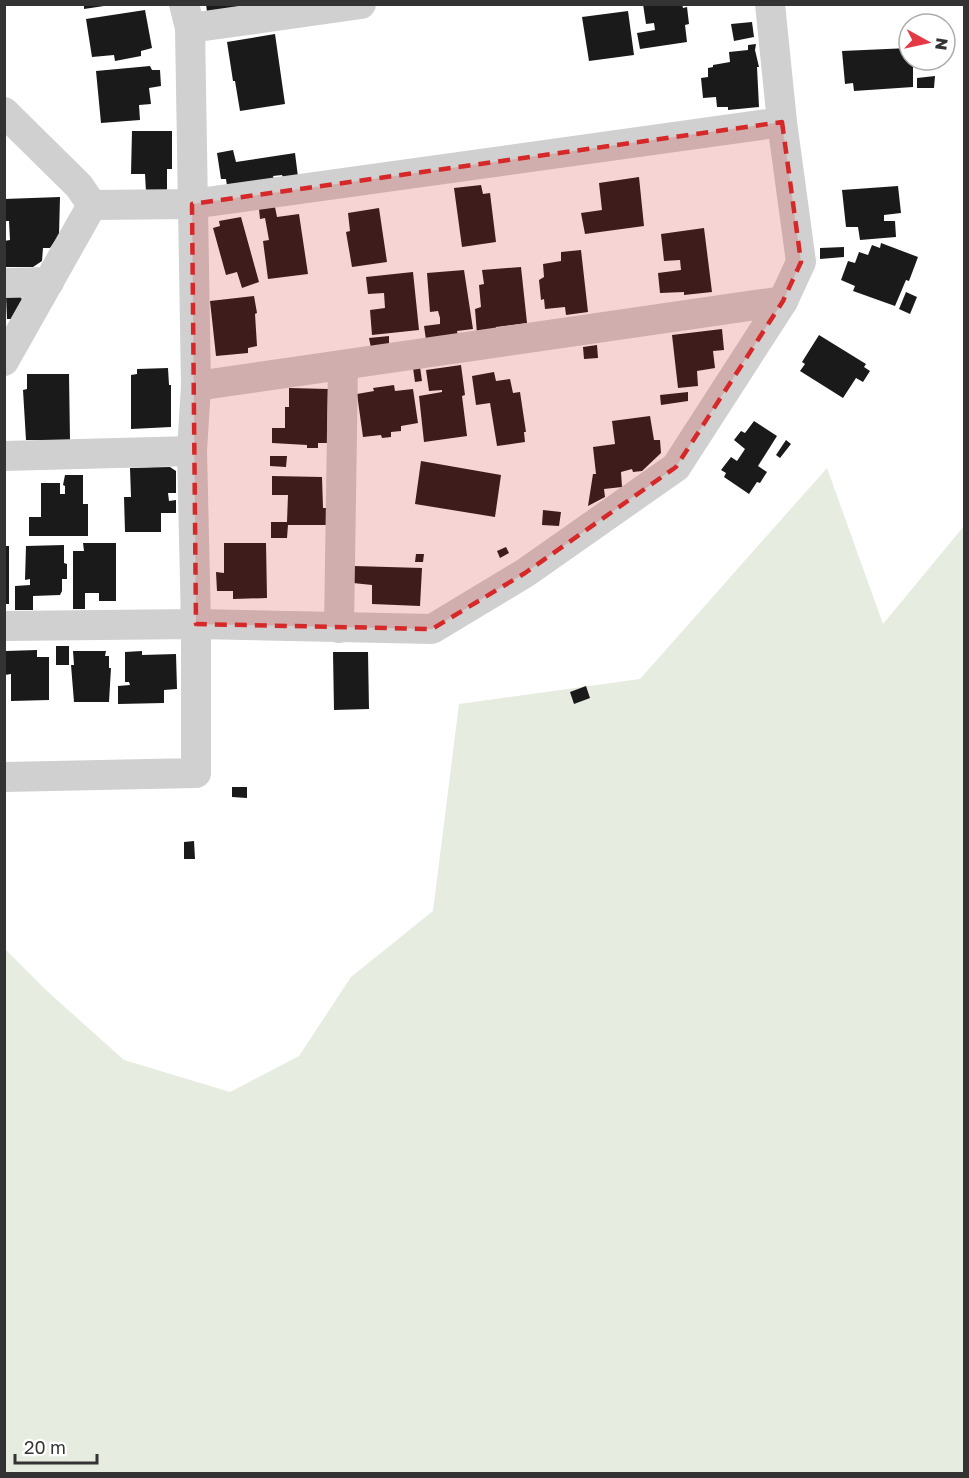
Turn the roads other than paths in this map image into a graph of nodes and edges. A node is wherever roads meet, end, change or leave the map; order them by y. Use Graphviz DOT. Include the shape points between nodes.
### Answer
graph roads {
  1 [pos="361,4"];
  2 [pos="770,4"];
  3 [pos="187,16"];
  4 [pos="4,112"];
  5 [pos="782,123"];
  6 [pos="192,204"];
  7 [pos="92,205"];
  8 [pos="49,282"];
  9 [pos="4,283"];
  10 [pos="783,302"];
  11 [pos="4,361"];
  12 [pos="343,365"];
  13 [pos="196,386"];
  14 [pos="192,451"];
  15 [pos="4,456"];
  16 [pos="196,624"];
  17 [pos="4,626"];
  18 [pos="339,628"];
  19 [pos="4,777"];
  1 -- 3 [label="street"];
  2 -- 5 [label="street"];
  3 -- 6 [label="street"];
  4 -- 7 [label="street" via="79,186"];
  5 -- 6 [label="street"];
  5 -- 10 [label="street" via="801,262"];
  6 -- 7 [label="street"];
  6 -- 13 [label="street"];
  7 -- 8 [label="street"];
  8 -- 9 [label="street"];
  8 -- 11 [label="street"];
  10 -- 12 [label="street"];
  10 -- 18 [label="street" via="676,467 525,573 432,629"];
  12 -- 13 [label="street"];
  12 -- 18 [label="street"];
  13 -- 14 [label="street"];
  14 -- 15 [label="street"];
  14 -- 16 [label="street"];
  16 -- 17 [label="street"];
  16 -- 18 [label="street"];
  16 -- 19 [label="street" via="196,773"];
}
